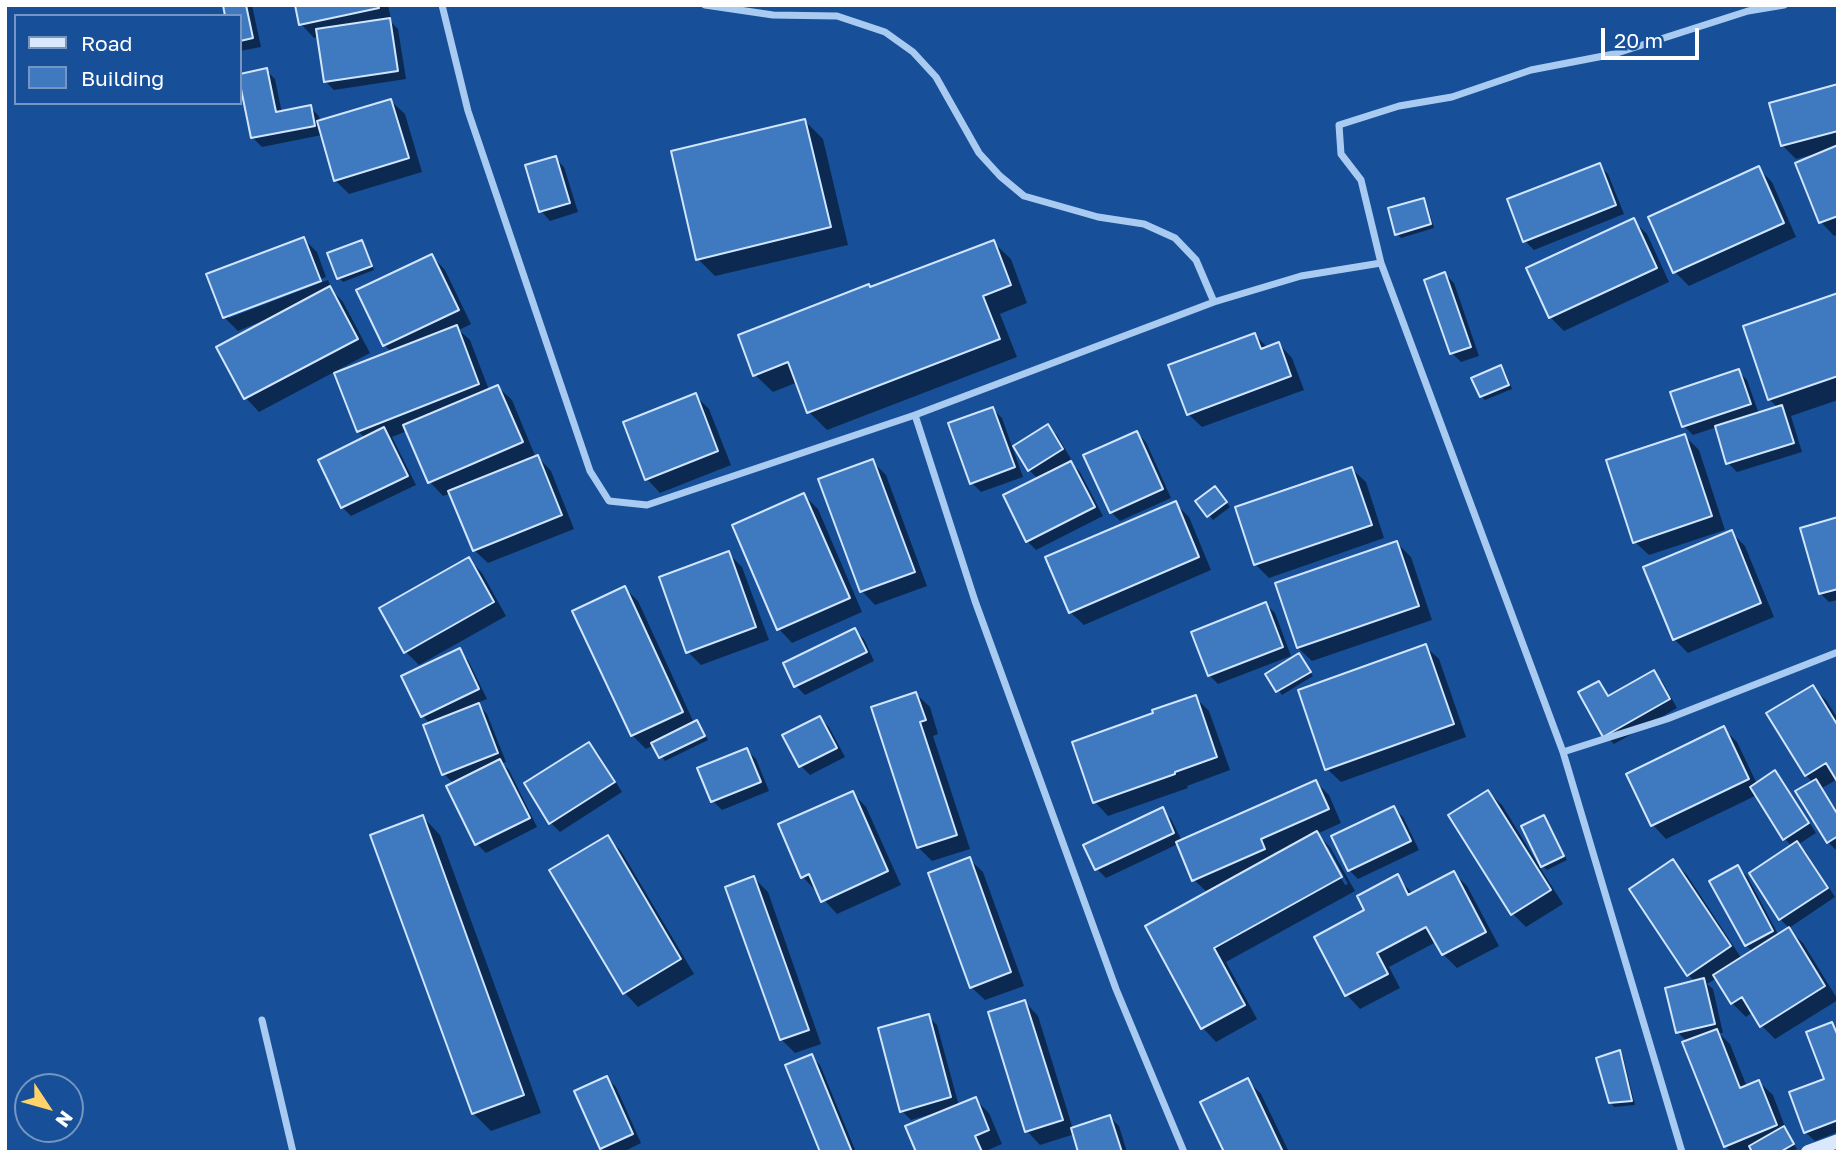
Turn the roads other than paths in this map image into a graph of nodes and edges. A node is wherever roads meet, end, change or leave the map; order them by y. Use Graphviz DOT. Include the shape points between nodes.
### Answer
graph roads {
  1 [pos="442,5"];
  2 [pos="705,5"];
  3 [pos="1784,5"];
  4 [pos="1381,263"];
  5 [pos="1214,302"];
  6 [pos="915,415"];
  7 [pos="1838,652"];
  8 [pos="1563,752"];
  9 [pos="262,1020"];
  10 [pos="1838,1141"];
  11 [pos="293,1152"];
  12 [pos="1184,1152"];
  13 [pos="1682,1152"];
  14 [pos="1808,1152"];
  1 -- 6 [label="street" via="468,111 590,471 610,501 647,505"];
  2 -- 5 [label="street" via="773,15 837,16 885,32 913,52 936,77 979,153 1024,196 1098,217 1144,224 1175,238 1196,260"];
  3 -- 4 [label="street" via="1748,11 1614,54 1531,70 1452,97 1399,106 1339,125 1341,154 1362,180"];
  4 -- 5 [label="street" via="1301,276"];
  4 -- 8 [label="street"];
  5 -- 6 [label="street"];
  6 -- 12 [label="street" via="975,601 1116,989"];
  7 -- 8 [label="street" via="1667,719"];
  8 -- 13 [label="street"];
  9 -- 11 [label="street"];
  10 -- 14 [label="street"];
}
